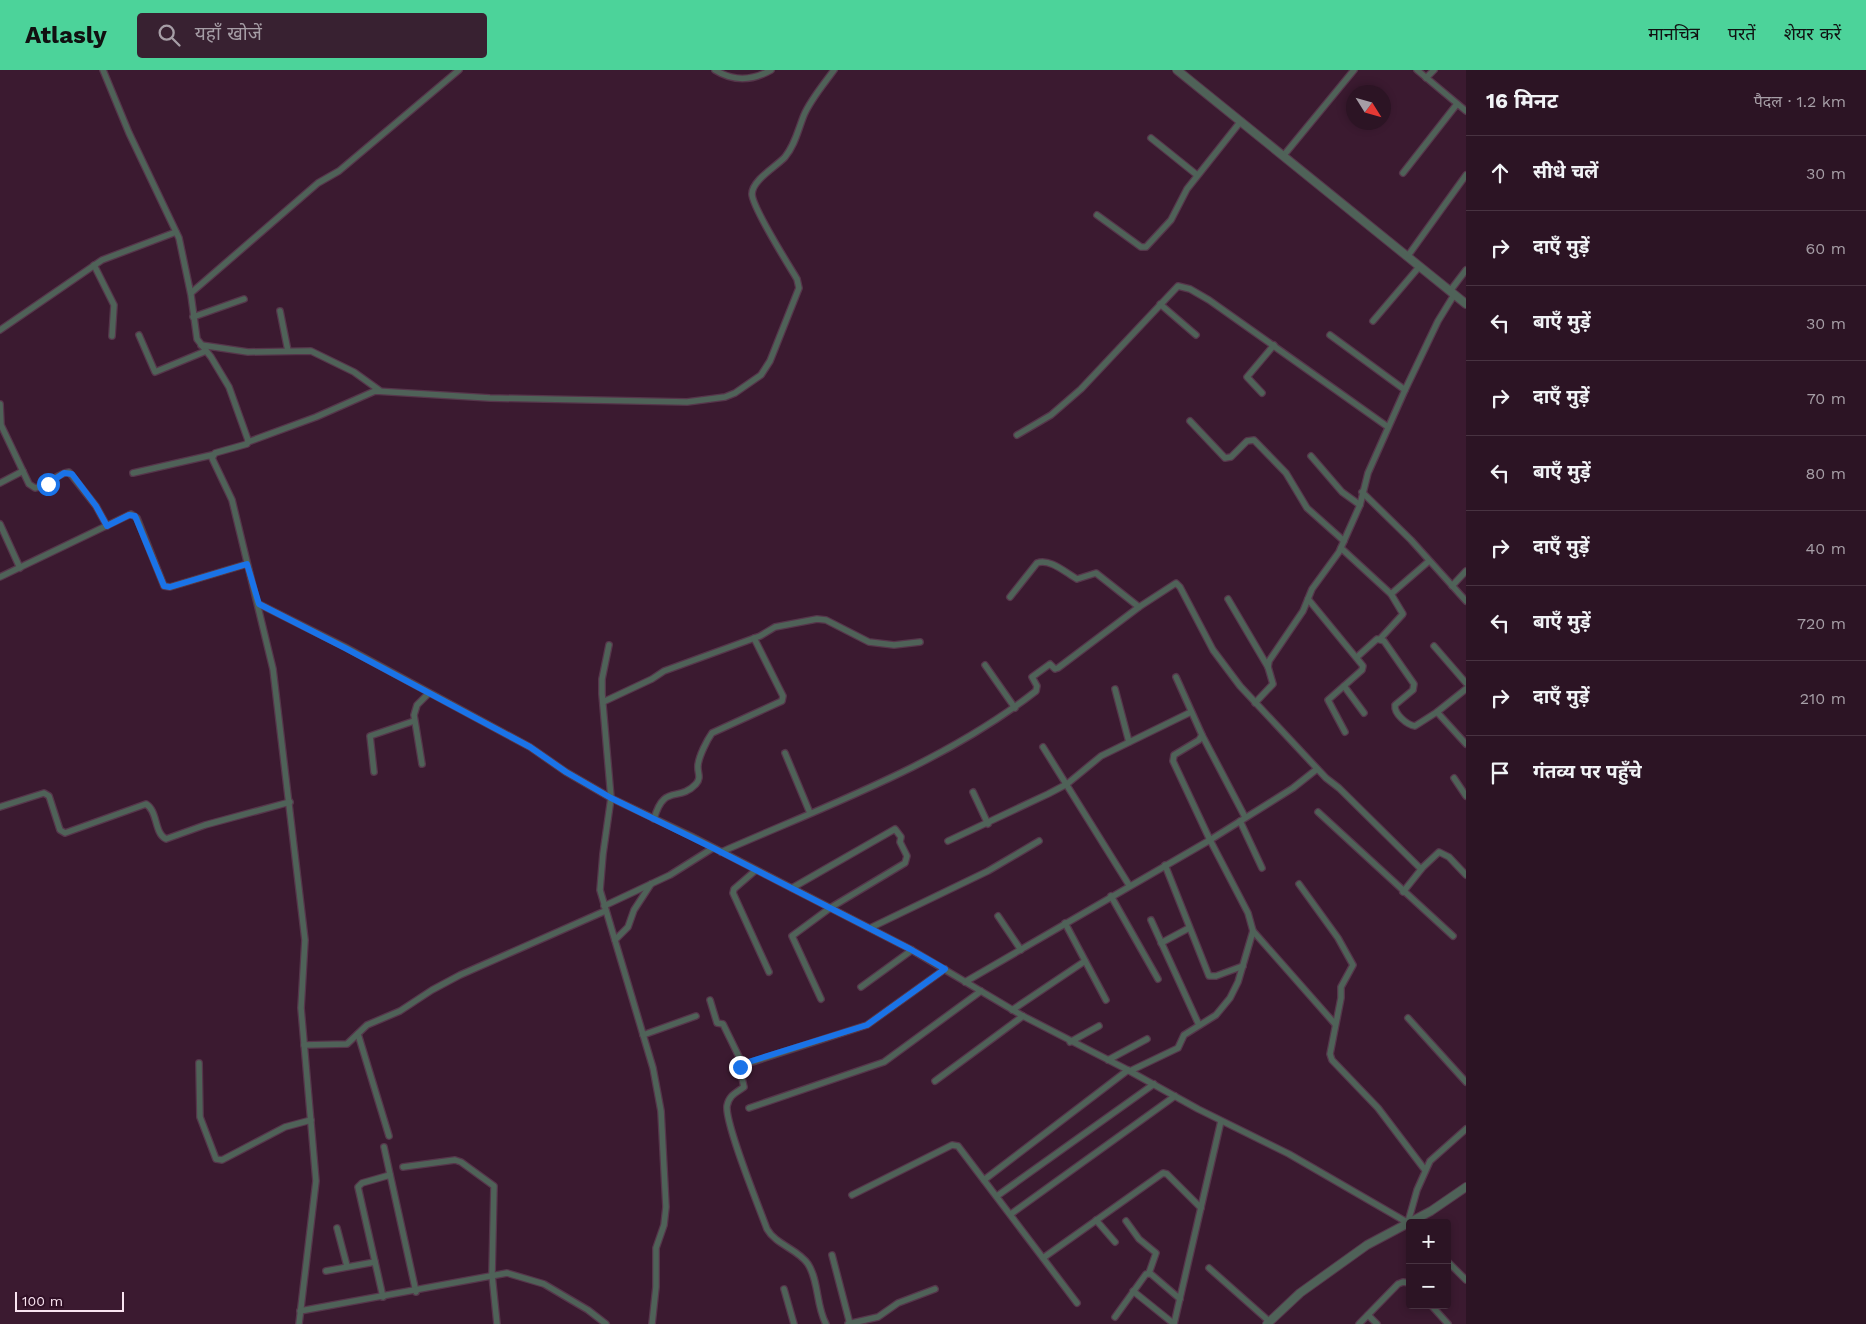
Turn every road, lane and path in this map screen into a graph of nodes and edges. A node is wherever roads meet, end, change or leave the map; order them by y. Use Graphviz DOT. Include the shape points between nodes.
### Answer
graph roads {
  1 [pos="104,70"];
  2 [pos="459,70"];
  3 [pos="716,70"];
  4 [pos="771,70"];
  5 [pos="834,70"];
  6 [pos="1177,70"];
  7 [pos="1354,70"];
  8 [pos="1417,70"];
  9 [pos="1434,70"];
  10 [pos="1426,78"];
  11 [pos="1457,104"];
  12 [pos="1466,111"];
  13 [pos="1241,121"];
  14 [pos="1151,138"];
  15 [pos="1284,155"];
  16 [pos="1403,173"];
  17 [pos="1197,175"];
  18 [pos="1466,175"];
  19 [pos="1097,215"];
  20 [pos="176,232"];
  21 [pos="1407,257"];
  22 [pos="94,265"];
  23 [pos="1419,267"];
  24 [pos="1466,270"];
  25 [pos="191,293"];
  26 [pos="1452,293"];
  27 [pos="244,299"];
  28 [pos="1160,304"];
  29 [pos="1466,304"];
  30 [pos="280,311"];
  31 [pos="193,317"];
  32 [pos="1373,320"];
  33 [pos="0,330"];
  34 [pos="1196,335"];
  35 [pos="1330,335"];
  36 [pos="112,336"];
  37 [pos="139,336"];
  38 [pos="201,345"];
  39 [pos="1274,345"];
  40 [pos="206,351"];
  41 [pos="288,351"];
  42 [pos="379,390"];
  43 [pos="1405,390"];
  44 [pos="1262,393"];
  45 [pos="0,404"];
  46 [pos="1190,421"];
  47 [pos="1388,427"];
  48 [pos="1017,435"];
  49 [pos="248,442"];
  50 [pos="212,455"];
  51 [pos="1311,456"];
  52 [pos="23,471"];
  53 [pos="133,473"];
  54 [pos="0,483"];
  55 [pos="1362,492"];
  56 [pos="1360,505"];
  57 [pos="0,524"];
  58 [pos="107,526"];
  59 [pos="1344,541"];
  60 [pos="1341,548"];
  61 [pos="1428,561"];
  62 [pos="247,564"];
  63 [pos="20,568"];
  64 [pos="1466,571"];
  65 [pos="0,577"];
  66 [pos="1452,586"];
  67 [pos="1391,594"];
  68 [pos="1010,597"];
  69 [pos="1228,599"];
  70 [pos="1308,599"];
  71 [pos="1466,601"];
  72 [pos="259,604"];
  73 [pos="1139,607"];
  74 [pos="754,638"];
  75 [pos="1380,639"];
  76 [pos="920,642"];
  77 [pos="609,645"];
  78 [pos="1434,646"];
  79 [pos="1357,657"];
  80 [pos="984,665"];
  81 [pos="1268,667"];
  82 [pos="1176,677"];
  83 [pos="1466,683"];
  84 [pos="1344,686"];
  85 [pos="1115,689"];
  86 [pos="1466,689"];
  87 [pos="429,693"];
  88 [pos="603,702"];
  89 [pos="1255,703"];
  90 [pos="1014,708"];
  91 [pos="1191,712"];
  92 [pos="1437,712"];
  93 [pos="1364,713"];
  94 [pos="414,721"];
  95 [pos="1345,732"];
  96 [pos="1202,735"];
  97 [pos="1129,742"];
  98 [pos="1466,744"];
  99 [pos="1043,747"];
  100 [pos="785,753"];
  101 [pos="422,764"];
  102 [pos="1317,769"];
  103 [pos="374,772"];
  104 [pos="1454,778"];
  105 [pos="1067,784"];
  106 [pos="973,792"];
  107 [pos="1466,796"];
  108 [pos="611,798"];
  109 [pos="290,802"];
  110 [pos="0,807"];
  111 [pos="1318,812"];
  112 [pos="810,813"];
  113 [pos="654,819"];
  114 [pos="1242,819"];
  115 [pos="988,824"];
  116 [pos="1210,840"];
  117 [pos="948,841"];
  118 [pos="1039,841"];
  119 [pos="713,848"];
  120 [pos="721,852"];
  121 [pos="1165,865"];
  122 [pos="1262,868"];
  123 [pos="1421,869"];
  124 [pos="756,870"];
  125 [pos="1466,875"];
  126 [pos="651,884"];
  127 [pos="1299,884"];
  128 [pos="1129,885"];
  129 [pos="792,888"];
  130 [pos="1403,892"];
  131 [pos="1111,896"];
  132 [pos="830,908"];
  133 [pos="604,909"];
  134 [pos="998,916"];
  135 [pos="1151,920"];
  136 [pos="1065,923"];
  137 [pos="870,928"];
  138 [pos="1189,928"];
  139 [pos="1252,931"];
  140 [pos="1453,936"];
  141 [pos="615,940"];
  142 [pos="1161,943"];
  143 [pos="912,950"];
  144 [pos="1020,950"];
  145 [pos="1085,961"];
  146 [pos="1243,966"];
  147 [pos="945,969"];
  148 [pos="769,972"];
  149 [pos="1158,979"];
  150 [pos="965,982"];
  151 [pos="860,987"];
  152 [pos="981,991"];
  153 [pos="821,999"];
  154 [pos="710,1000"];
  155 [pos="1106,1000"];
  156 [pos="1012,1010"];
  157 [pos="696,1016"];
  158 [pos="1023,1016"];
  159 [pos="1408,1018"];
  160 [pos="1335,1024"];
  161 [pos="1099,1026"];
  162 [pos="1199,1026"];
  163 [pos="358,1034"];
  164 [pos="642,1035"];
  165 [pos="1147,1039"];
  166 [pos="1070,1042"];
  167 [pos="304,1045"];
  168 [pos="1108,1060"];
  169 [pos="199,1063"];
  170 [pos="742,1065"];
  171 [pos="1129,1070"];
  172 [pos="935,1081"];
  173 [pos="1466,1082"];
  174 [pos="1154,1084"];
  175 [pos="1175,1096"];
  176 [pos="749,1108"];
  177 [pos="311,1120"];
  178 [pos="1221,1121"];
  179 [pos="1466,1129"];
  180 [pos="390,1136"];
  181 [pos="384,1147"];
  182 [pos="403,1167"];
  183 [pos="1425,1170"];
  184 [pos="390,1174"];
  185 [pos="984,1180"];
  186 [pos="1466,1187"];
  187 [pos="852,1194"];
  188 [pos="996,1196"];
  189 [pos="1201,1208"];
  190 [pos="1010,1214"];
  191 [pos="1410,1219"];
  192 [pos="1416,1219"];
  193 [pos="1096,1220"];
  194 [pos="1406,1221"];
  195 [pos="1126,1222"];
  196 [pos="1406,1225"];
  197 [pos="337,1228"];
  198 [pos="1115,1242"];
  199 [pos="832,1255"];
  200 [pos="1043,1258"];
  201 [pos="375,1262"];
  202 [pos="1450,1264"];
  203 [pos="347,1266"];
  204 [pos="1209,1268"];
  205 [pos="326,1271"];
  206 [pos="1149,1273"];
  207 [pos="492,1276"];
  208 [pos="1466,1280"];
  209 [pos="1406,1282"];
  210 [pos="784,1288"];
  211 [pos="935,1289"];
  212 [pos="1133,1291"];
  213 [pos="416,1292"];
  214 [pos="383,1297"];
  215 [pos="1180,1298"];
  216 [pos="1077,1303"];
  217 [pos="1435,1309"];
  218 [pos="300,1311"];
  219 [pos="1368,1315"];
  220 [pos="1114,1317"];
  221 [pos="1268,1323"];
  222 [pos="299,1324"];
  223 [pos="497,1324"];
  224 [pos="606,1324"];
  225 [pos="652,1324"];
  226 [pos="794,1324"];
  227 [pos="826,1324"];
  228 [pos="849,1324"];
  229 [pos="1174,1324"];
  230 [pos="1359,1324"];
  231 [pos="1377,1324"];
  232 [pos="1448,1324"];
  1 -- 20 [label="street"];
  2 -- 25 [label="street" via="339,171 318,183"];
  3 -- 4 [label="street" via="742,80"];
  5 -- 42 [label="street" via="807,110 791,148 753,191 759,210 799,288 770,361 755,380 725,397 687,402 490,398"];
  6 -- 13 [label="street"];
  7 -- 15 [label="street"];
  8 -- 10 [label="street"];
  9 -- 10 [label="street"];
  10 -- 11 [label="street"];
  11 -- 12 [label="street"];
  11 -- 16 [label="street"];
  13 -- 15 [label="street"];
  13 -- 17 [label="street"];
  14 -- 17 [label="street"];
  15 -- 21 [label="street"];
  17 -- 19 [label="street" via="1180,199 1171,220 1146,247 1141,247"];
  18 -- 21 [label="street"];
  20 -- 22 [label="street"];
  20 -- 25 [label="street"];
  21 -- 23 [label="street"];
  22 -- 33 [label="street"];
  22 -- 36 [label="street" via="114,305"];
  23 -- 26 [label="street"];
  23 -- 32 [label="street"];
  24 -- 26 [label="street"];
  25 -- 31 [label="street"];
  26 -- 29 [label="street"];
  26 -- 43 [label="street"];
  27 -- 31 [label="street"];
  28 -- 34 [label="street"];
  28 -- 39 [label="street" via="1175,288 1190,289"];
  28 -- 48 [label="street" via="1066,403"];
  30 -- 41 [label="street"];
  31 -- 38 [label="street"];
  35 -- 43 [label="street"];
  37 -- 40 [label="street" via="155,372"];
  38 -- 40 [label="street"];
  38 -- 41 [label="street" via="248,352"];
  39 -- 44 [label="street" via="1247,377"];
  39 -- 47 [label="street"];
  40 -- 49 [label="street" via="229,387"];
  41 -- 42 [label="street" via="316,353 354,372"];
  42 -- 49 [label="street"];
  43 -- 47 [label="street"];
  45 -- 52 [label="street" via="1,425"];
  46 -- 59 [label="street" via="1225,458 1231,457 1247,440 1254,440 1286,473 1314,516"];
  47 -- 55 [label="street"];
  49 -- 50 [label="street"];
  50 -- 53 [label="street"];
  50 -- 62 [label="street" via="232,500"];
  51 -- 56 [label="street" via="1342,492"];
  52 -- 54 [label="street"];
  52 -- 58 [label="street" via="29,484 35,488 43,487 64,473 72,474"];
  55 -- 56 [label="street"];
  55 -- 61 [label="street"];
  56 -- 59 [label="street"];
  57 -- 63 [label="street"];
  58 -- 62 [label="street" via="129,515 135,516 161,582 166,587"];
  58 -- 63 [label="street"];
  59 -- 60 [label="street"];
  60 -- 67 [label="street"];
  60 -- 70 [label="street"];
  61 -- 66 [label="street"];
  61 -- 67 [label="street"];
  62 -- 72 [label="street"];
  63 -- 65 [label="street"];
  64 -- 66 [label="street"];
  66 -- 71 [label="street"];
  67 -- 75 [label="street" via="1403,614"];
  68 -- 73 [label="street" via="1041,561 1077,579 1096,573"];
  69 -- 81 [label="street"];
  70 -- 79 [label="street"];
  70 -- 81 [label="street"];
  72 -- 87 [label="street"];
  72 -- 109 [label="street" via="273,669"];
  73 -- 89 [label="street" via="1173,584 1178,584 1213,650"];
  73 -- 90 [label="street" via="1058,668 1050,664 1034,675 1038,689"];
  74 -- 76 [label="street" via="775,627 822,619 869,642 894,645"];
  74 -- 88 [label="street" via="664,671"];
  74 -- 113 [label="street" via="783,696 782,701 712,733 698,764 698,782 664,798 658,804"];
  75 -- 79 [label="street"];
  75 -- 92 [label="street" via="1413,680 1413,690 1395,705 1396,712 1410,725 1416,726"];
  77 -- 88 [label="street" via="602,679"];
  78 -- 83 [label="street"];
  79 -- 84 [label="street" via="1362,670"];
  80 -- 90 [label="street"];
  81 -- 89 [label="street" via="1273,684"];
  82 -- 91 [label="street"];
  84 -- 93 [label="street"];
  84 -- 95 [label="street" via="1328,700"];
  85 -- 97 [label="street"];
  86 -- 92 [label="street"];
  87 -- 94 [label="street" via="417,706"];
  87 -- 108 [label="street" via="530,747"];
  88 -- 108 [label="street"];
  89 -- 102 [label="street"];
  90 -- 112 [label="street" via="945,752"];
  91 -- 96 [label="street"];
  91 -- 97 [label="street"];
  92 -- 98 [label="street"];
  94 -- 101 [label="street"];
  94 -- 103 [label="street" via="370,736"];
  96 -- 114 [label="street"];
  96 -- 116 [label="street" via="1200,740 1174,755 1173,761"];
  97 -- 105 [label="street" via="1091,762"];
  99 -- 105 [label="street"];
  100 -- 112 [label="street"];
  102 -- 114 [label="street"];
  102 -- 123 [label="street"];
  104 -- 107 [label="street"];
  105 -- 115 [label="street"];
  105 -- 128 [label="street"];
  106 -- 115 [label="street"];
  108 -- 113 [label="street"];
  108 -- 133 [label="street" via="600,877"];
  109 -- 110 [label="street" via="166,839 161,836 151,808 146,804 65,833 60,830 49,796 44,793"];
  109 -- 167 [label="street" via="305,940 301,1008"];
  111 -- 130 [label="street"];
  112 -- 120 [label="street"];
  113 -- 119 [label="street"];
  114 -- 116 [label="street"];
  114 -- 122 [label="street"];
  115 -- 117 [label="street"];
  116 -- 121 [label="street"];
  116 -- 139 [label="street" via="1248,913"];
  118 -- 137 [label="street" via="988,871"];
  119 -- 120 [label="street"];
  119 -- 126 [label="street"];
  120 -- 124 [label="street"];
  121 -- 128 [label="street"];
  121 -- 138 [label="street"];
  123 -- 125 [label="street" via="1437,853 1443,853"];
  123 -- 130 [label="street"];
  124 -- 129 [label="street"];
  124 -- 148 [label="street" via="734,889 733,894"];
  126 -- 133 [label="street"];
  126 -- 141 [label="street" via="634,910 628,927"];
  127 -- 160 [label="street" via="1353,965 1341,987 1342,998"];
  128 -- 131 [label="street"];
  129 -- 132 [label="street"];
  129 -- 132 [label="street" via="897,830 907,856 905,863"];
  130 -- 140 [label="street"];
  131 -- 136 [label="street"];
  131 -- 149 [label="street"];
  132 -- 137 [label="street"];
  132 -- 153 [label="street" via="792,936"];
  133 -- 141 [label="street"];
  133 -- 163 [label="street" via="479,965 400,1011 373,1022"];
  134 -- 144 [label="street"];
  135 -- 142 [label="street"];
  136 -- 144 [label="street"];
  136 -- 145 [label="street"];
  137 -- 143 [label="street"];
  138 -- 142 [label="street"];
  138 -- 146 [label="street" via="1209,976"];
  139 -- 146 [label="street"];
  139 -- 160 [label="street"];
  141 -- 164 [label="street"];
  142 -- 162 [label="street"];
  143 -- 147 [label="street"];
  143 -- 151 [label="street"];
  144 -- 150 [label="street"];
  145 -- 155 [label="street"];
  145 -- 156 [label="street"];
  146 -- 162 [label="street" via="1230,998 1216,1015"];
  147 -- 150 [label="street"];
  147 -- 170 [label="street" via="867,1025"];
  150 -- 152 [label="street"];
  152 -- 156 [label="street"];
  152 -- 176 [label="street" via="884,1062"];
  154 -- 170 [label="street" via="717,1023 722,1024"];
  156 -- 158 [label="street"];
  157 -- 164 [label="street"];
  158 -- 166 [label="street"];
  158 -- 172 [label="street"];
  159 -- 173 [label="street"];
  160 -- 183 [label="street" via="1332,1060 1378,1108"];
  161 -- 166 [label="street"];
  162 -- 171 [label="street" via="1181,1038 1178,1048"];
  163 -- 167 [label="street" via="347,1044"];
  163 -- 180 [label="street"];
  164 -- 225 [label="street" via="653,1068 661,1111 666,1182 664,1225 656,1248"];
  165 -- 168 [label="street"];
  166 -- 168 [label="street"];
  167 -- 177 [label="street"];
  168 -- 171 [label="street"];
  169 -- 177 [label="street" via="200,1117 216,1159 222,1160 285,1126"];
  170 -- 227 [label="street" via="744,1087 734,1093 728,1104 731,1126 767,1228 772,1236 810,1266"];
  171 -- 174 [label="street"];
  171 -- 185 [label="street"];
  174 -- 175 [label="street"];
  174 -- 188 [label="street"];
  175 -- 178 [label="street"];
  175 -- 190 [label="street"];
  177 -- 218 [label="street" via="316,1181"];
  178 -- 189 [label="street"];
  178 -- 194 [label="street" via="1289,1154"];
  179 -- 183 [label="street" via="1430,1161"];
  181 -- 184 [label="street"];
  182 -- 207 [label="street" via="455,1160 494,1186"];
  183 -- 191 [label="street"];
  184 -- 201 [label="street" via="358,1187"];
  184 -- 213 [label="street"];
  185 -- 187 [label="street" via="960,1147 955,1145"];
  185 -- 188 [label="street"];
  186 -- 192 [label="street"];
  188 -- 190 [label="street"];
  189 -- 193 [label="street" via="1168,1174 1163,1173"];
  189 -- 215 [label="street"];
  190 -- 200 [label="street"];
  193 -- 198 [label="street"];
  193 -- 200 [label="street"];
  195 -- 206 [label="street" via="1156,1253"];
  196 -- 221 [label="street" via="1367,1245 1300,1294"];
  197 -- 203 [label="street"];
  199 -- 228 [label="street"];
  200 -- 216 [label="street"];
  201 -- 203 [label="street"];
  201 -- 214 [label="street"];
  202 -- 208 [label="street"];
  203 -- 205 [label="street"];
  204 -- 221 [label="street"];
  206 -- 212 [label="street"];
  206 -- 215 [label="street"];
  207 -- 213 [label="street"];
  207 -- 223 [label="street"];
  207 -- 224 [label="street" via="507,1273 540,1282"];
  209 -- 219 [label="street" via="1398,1284"];
  210 -- 226 [label="street"];
  211 -- 228 [label="street" via="898,1303 878,1316"];
  212 -- 220 [label="street"];
  212 -- 229 [label="street"];
  213 -- 214 [label="street"];
  214 -- 218 [label="street"];
  215 -- 229 [label="street"];
  217 -- 232 [label="street"];
  218 -- 222 [label="street"];
  219 -- 230 [label="street"];
  219 -- 231 [label="street"];
}
